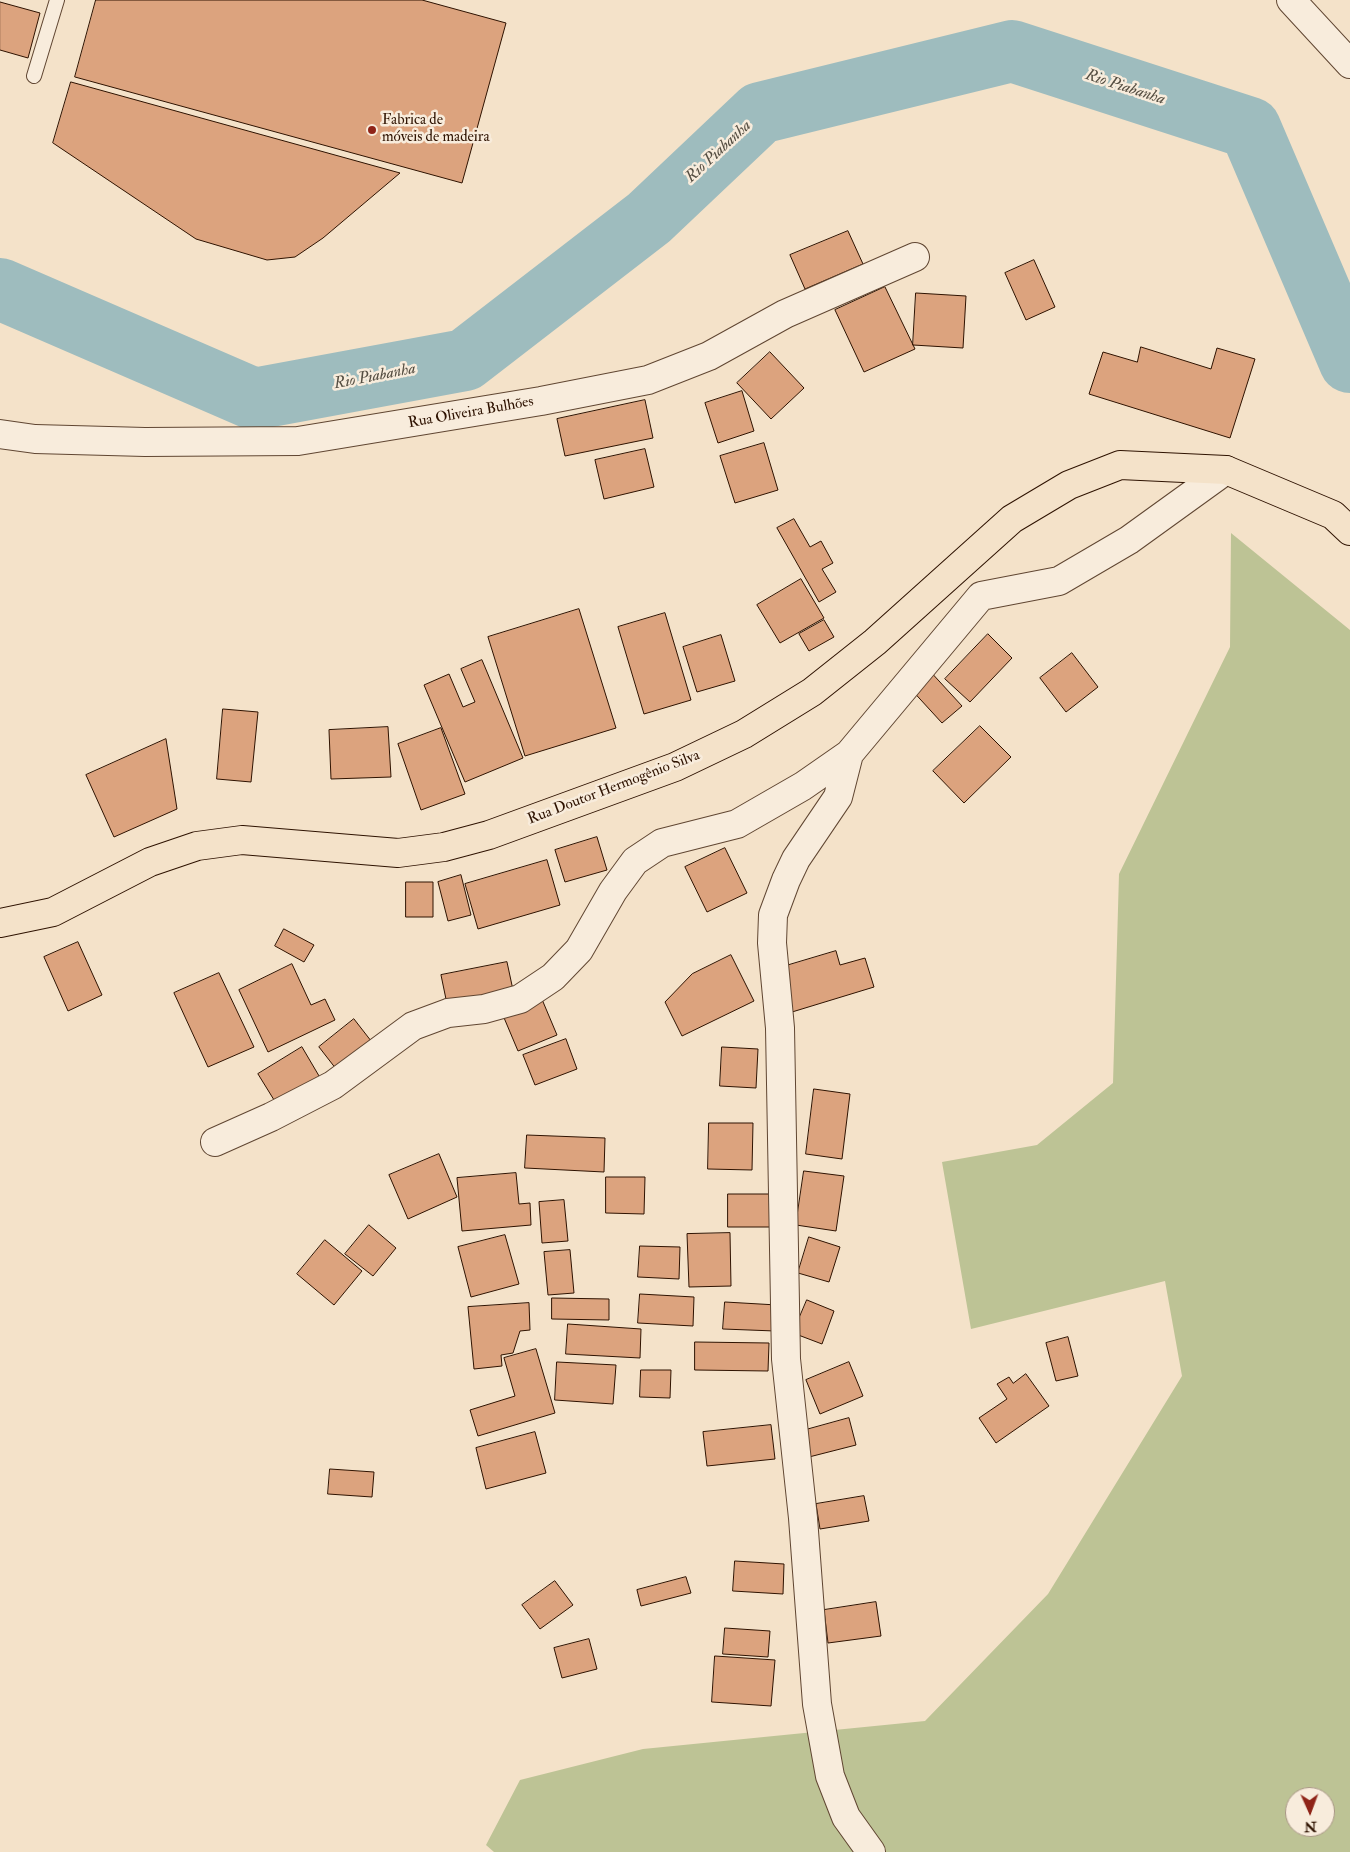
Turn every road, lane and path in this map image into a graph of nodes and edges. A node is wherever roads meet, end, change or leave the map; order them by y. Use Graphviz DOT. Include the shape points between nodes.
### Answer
graph roads {
  1 [pos="57,0"];
  2 [pos="1291,0"];
  3 [pos="1350,64"];
  4 [pos="34,76"];
  5 [pos="914,257"];
  6 [pos="0,434"];
  7 [pos="1226,470"];
  8 [pos="1350,531"];
  9 [pos="849,754"];
  10 [pos="0,923"];
  11 [pos="215,1142"];
  12 [pos="871,1852"];
  1 -- 4 [label="lane"];
  2 -- 3 [label="street"];
  5 -- 6 [label="street, Rua Oliveira Bulhões" via="784,314 709,356 648,380 541,401 298,441 44,440"];
  7 -- 8 [label="main road, Rua Doutor Hermogênio Silva" via="1333,515"];
  7 -- 9 [label="street" via="1129,540 1059,581 981,596"];
  7 -- 10 [label="main road, Rua Doutor Hermogênio Silva" via="1120,465 1070,485 1012,519 875,642 812,692 744,734 675,767 587,801 489,835 444,847 398,853 242,840 197,846 150,862 53,912"];
  9 -- 11 [label="street" via="803,786 737,824 662,843 635,861 613,891 579,950 553,977 520,999 484,1009 448,1013 413,1026 333,1085"];
  9 -- 12 [label="street" via="838,797 796,858 786,880 773,915 772,942 780,1028 786,1360 804,1518 818,1704 830,1776 846,1817"];
}
